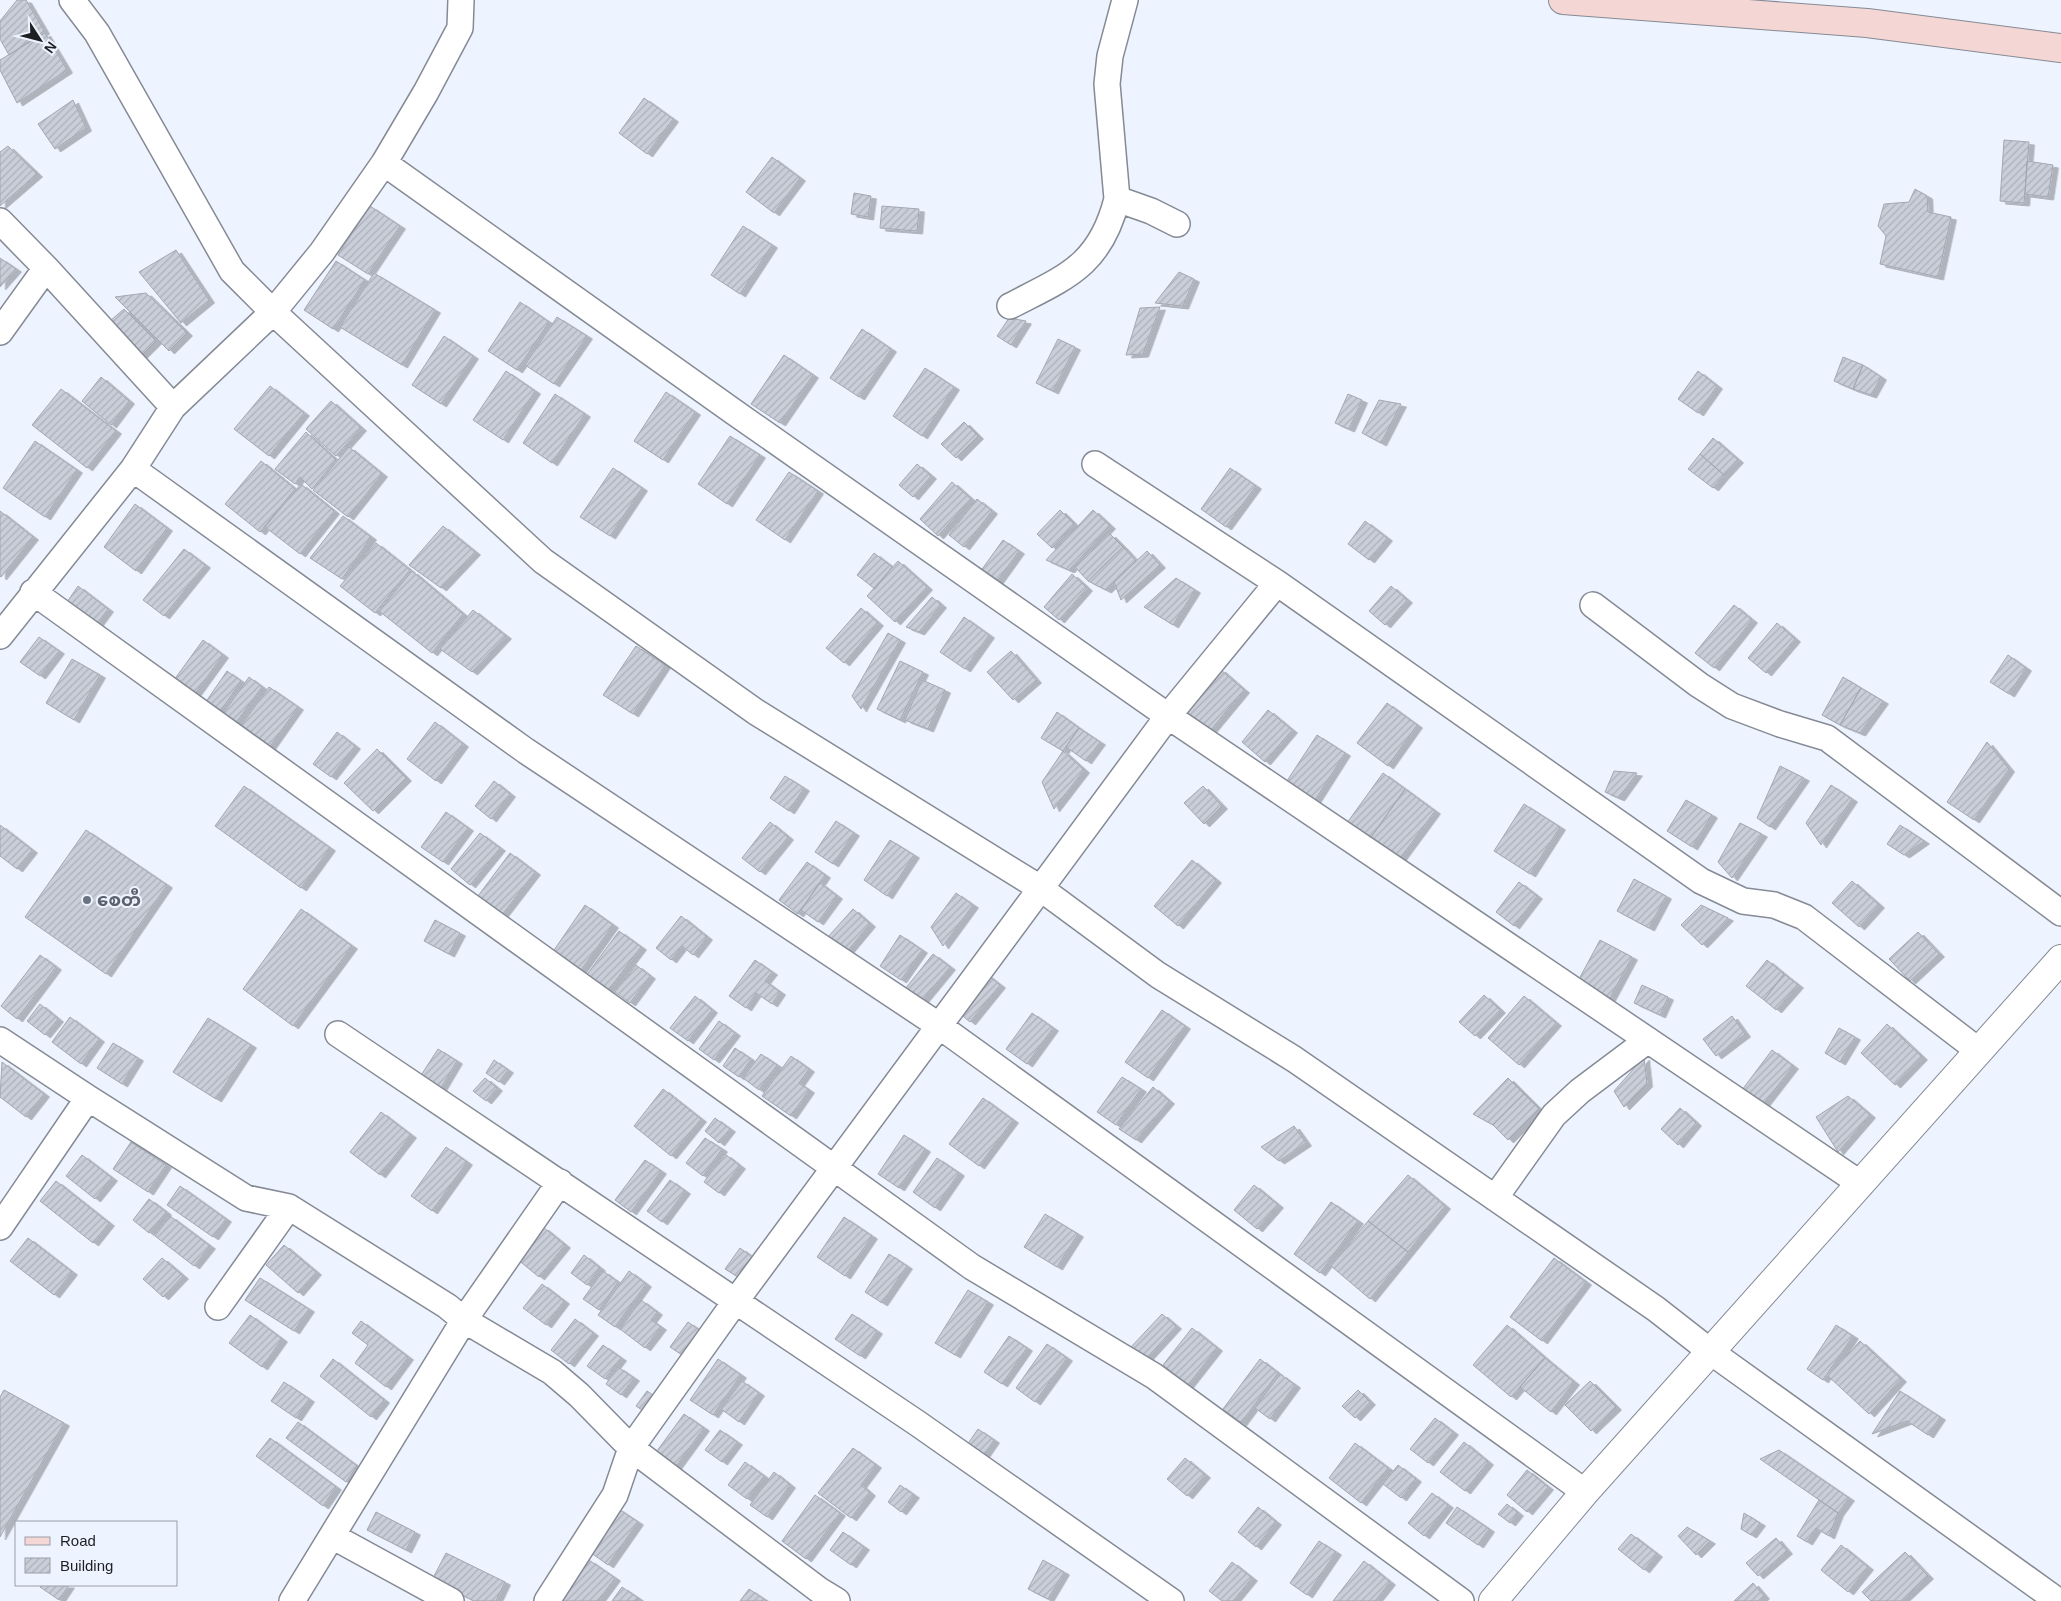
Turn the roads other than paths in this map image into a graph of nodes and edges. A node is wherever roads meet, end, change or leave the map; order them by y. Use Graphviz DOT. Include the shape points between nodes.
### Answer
graph roads {
  1 [pos="72,0"];
  2 [pos="461,0"];
  3 [pos="1125,0"];
  4 [pos="1563,0"];
  5 [pos="2061,48"];
  6 [pos="384,163"];
  7 [pos="1116,199"];
  8 [pos="0,221"];
  9 [pos="1177,224"];
  10 [pos="46,268"];
  11 [pos="1010,306"];
  12 [pos="273,312"];
  13 [pos="0,332"];
  14 [pos="173,407"];
  15 [pos="1094,464"];
  16 [pos="133,469"];
  17 [pos="1277,583"];
  18 [pos="33,592"];
  19 [pos="1593,605"];
  20 [pos="9,606"];
  21 [pos="0,636"];
  22 [pos="1168,716"];
  23 [pos="1040,888"];
  24 [pos="2061,913"];
  25 [pos="2061,959"];
  26 [pos="938,1025"];
  27 [pos="338,1034"];
  28 [pos="0,1040"];
  29 [pos="1648,1040"];
  30 [pos="1979,1052"];
  31 [pos="88,1098"];
  32 [pos="834,1169"];
  33 [pos="560,1182"];
  34 [pos="1861,1184"];
  35 [pos="1495,1198"];
  36 [pos="289,1207"];
  37 [pos="0,1227"];
  38 [pos="735,1302"];
  39 [pos="218,1307"];
  40 [pos="464,1320"];
  41 [pos="1711,1352"];
  42 [pos="631,1448"];
  43 [pos="1585,1492"];
  44 [pos="332,1536"];
  45 [pos="292,1601"];
  46 [pos="451,1601"];
  47 [pos="547,1601"];
  48 [pos="837,1601"];
  49 [pos="1171,1601"];
  50 [pos="1461,1601"];
  51 [pos="1493,1601"];
  52 [pos="2058,1601"];
  1 -- 12 [label="street" via="97,33 232,271"];
  2 -- 6 [label="street" via="460,28"];
  3 -- 7 [label="street" via="1110,56 1107,84"];
  4 -- 5 [label="main road" via="1867,23"];
  6 -- 12 [label="street" via="322,252"];
  6 -- 22 [label="street"];
  7 -- 9 [label="street"];
  7 -- 11 [label="street" via="1096,250 1073,272"];
  8 -- 10 [label="street"];
  10 -- 13 [label="street"];
  10 -- 14 [label="street"];
  12 -- 14 [label="street"];
  12 -- 23 [label="street" via="543,561 756,712"];
  14 -- 16 [label="street"];
  15 -- 17 [label="street"];
  16 -- 18 [label="street"];
  16 -- 26 [label="street" via="526,751"];
  17 -- 22 [label="street"];
  17 -- 30 [label="street" via="1700,881 1743,901 1774,905 1804,917"];
  18 -- 20 [label="street"];
  18 -- 32 [label="street"];
  19 -- 24 [label="street" via="1732,706 1827,738"];
  20 -- 21 [label="street"];
  22 -- 23 [label="street"];
  22 -- 29 [label="street"];
  23 -- 26 [label="street"];
  23 -- 35 [label="street" via="1158,975 1294,1060"];
  25 -- 30 [label="street"];
  26 -- 32 [label="street"];
  26 -- 43 [label="street"];
  27 -- 33 [label="street"];
  28 -- 31 [label="street"];
  29 -- 34 [label="street"];
  29 -- 35 [label="street" via="1580,1091 1554,1115"];
  30 -- 34 [label="street"];
  31 -- 36 [label="street" via="246,1198"];
  31 -- 37 [label="street"];
  32 -- 38 [label="street"];
  32 -- 50 [label="street" via="972,1267 1154,1376"];
  33 -- 38 [label="street"];
  33 -- 40 [label="street"];
  34 -- 41 [label="street"];
  35 -- 41 [label="street" via="1656,1308"];
  36 -- 39 [label="street"];
  36 -- 40 [label="street" via="447,1306"];
  38 -- 42 [label="street"];
  38 -- 49 [label="street" via="916,1423"];
  40 -- 42 [label="street" via="552,1372"];
  40 -- 44 [label="street"];
  41 -- 43 [label="street"];
  41 -- 52 [label="street"];
  42 -- 47 [label="street" via="615,1495"];
  42 -- 48 [label="street"];
  43 -- 51 [label="street"];
  44 -- 45 [label="street"];
  44 -- 46 [label="street"];
}
